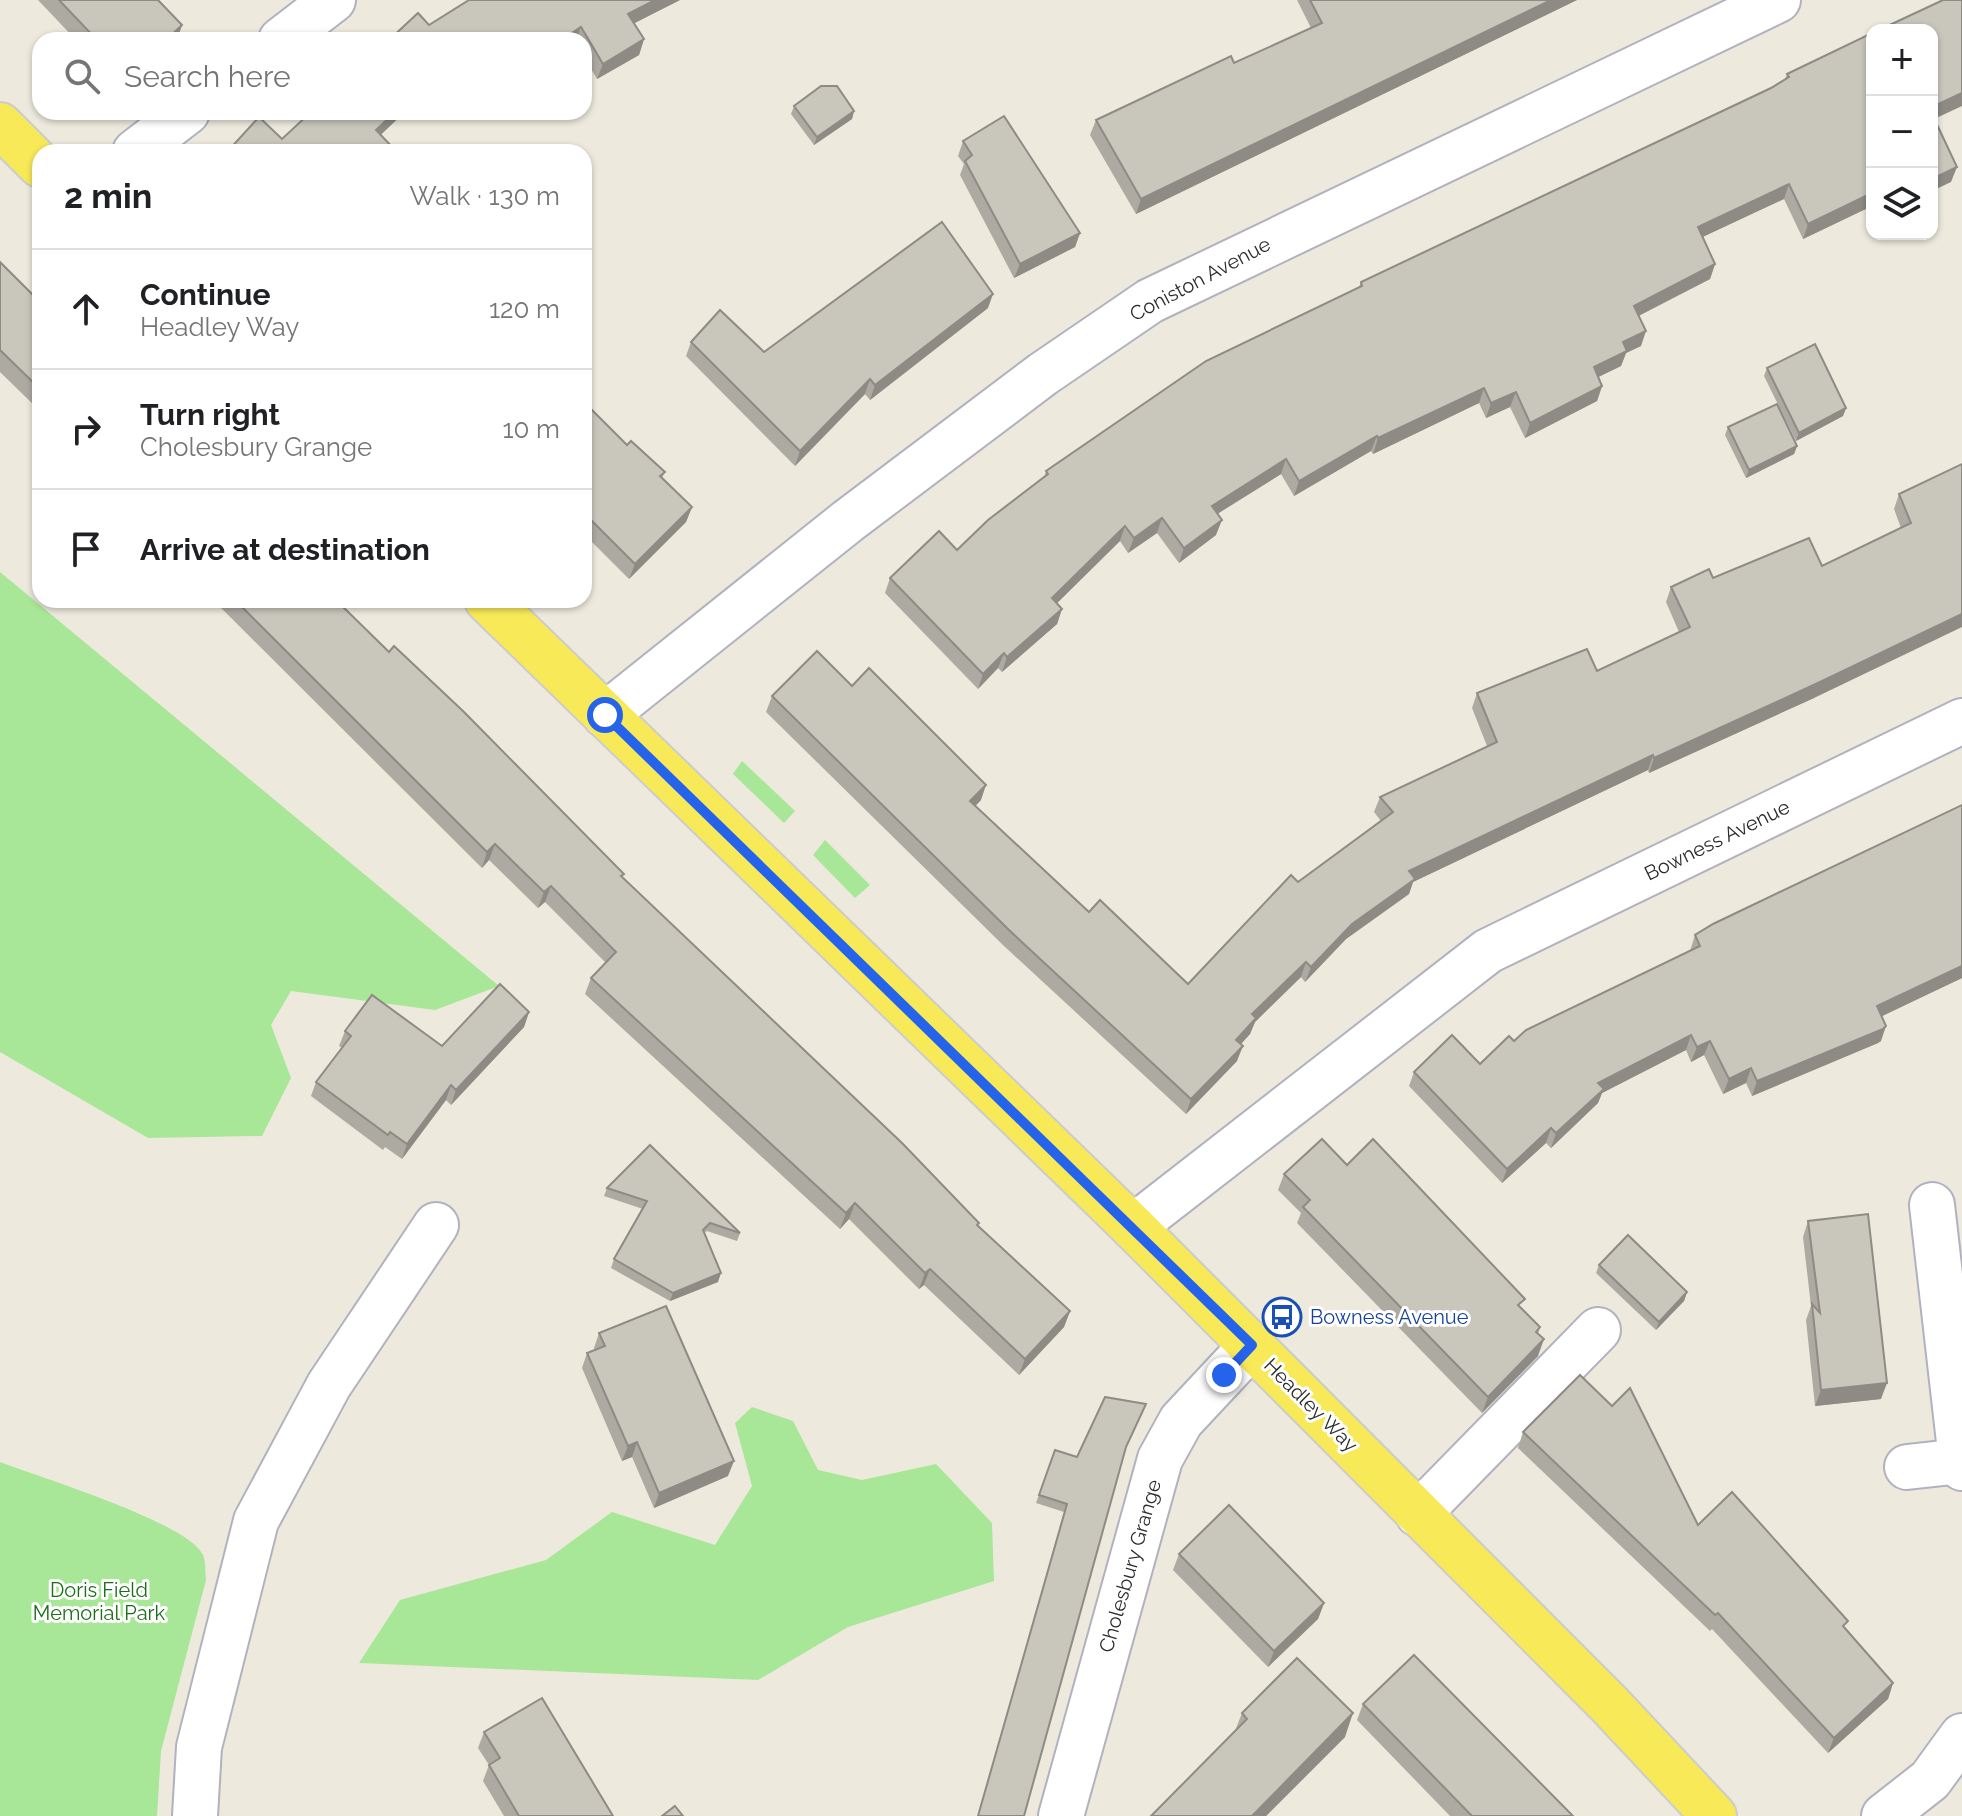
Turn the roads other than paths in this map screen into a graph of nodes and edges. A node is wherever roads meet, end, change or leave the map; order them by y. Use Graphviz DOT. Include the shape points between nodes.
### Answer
graph roads {
  1 [pos="333,0"];
  2 [pos="1778,0"];
  3 [pos="291,32"];
  4 [pos="177,120"];
  5 [pos="0,125"];
  6 [pos="145,144"];
  7 [pos="32,157"];
  8 [pos="495,608"];
  9 [pos="605,715"];
  10 [pos="1962,721"];
  11 [pos="1932,1205"];
  12 [pos="436,1225"];
  13 [pos="1133,1227"];
  14 [pos="1598,1330"];
  15 [pos="1252,1345"];
  16 [pos="1961,1461"];
  17 [pos="1907,1467"];
  18 [pos="1962,1468"];
  19 [pos="1418,1514"];
  20 [pos="1962,1736"];
  21 [pos="195,1816"];
  22 [pos="1061,1816"];
  23 [pos="1714,1816"];
  24 [pos="1884,1816"];
  1 -- 3 [label="street"];
  2 -- 9 [label="street, Coniston Avenue" via="1150,301 848,521"];
  4 -- 6 [label="street"];
  5 -- 7 [label="main road"];
  8 -- 9 [label="main road, Headley Way"];
  9 -- 13 [label="main road, Headley Way"];
  10 -- 13 [label="street, Bowness Avenue" via="1488,951"];
  11 -- 16 [label="street"];
  12 -- 21 [label="street" via="329,1385 256,1521 199,1747"];
  13 -- 15 [label="main road, Headley Way"];
  14 -- 19 [label="street"];
  15 -- 19 [label="main road, Headley Way"];
  15 -- 22 [label="street, Cholesbury Grange" via="1181,1421 1160,1459"];
  16 -- 17 [label="street"];
  16 -- 18 [label="street"];
  19 -- 23 [label="main road, Headley Way"];
  20 -- 24 [label="street" via="1930,1780"];
}
